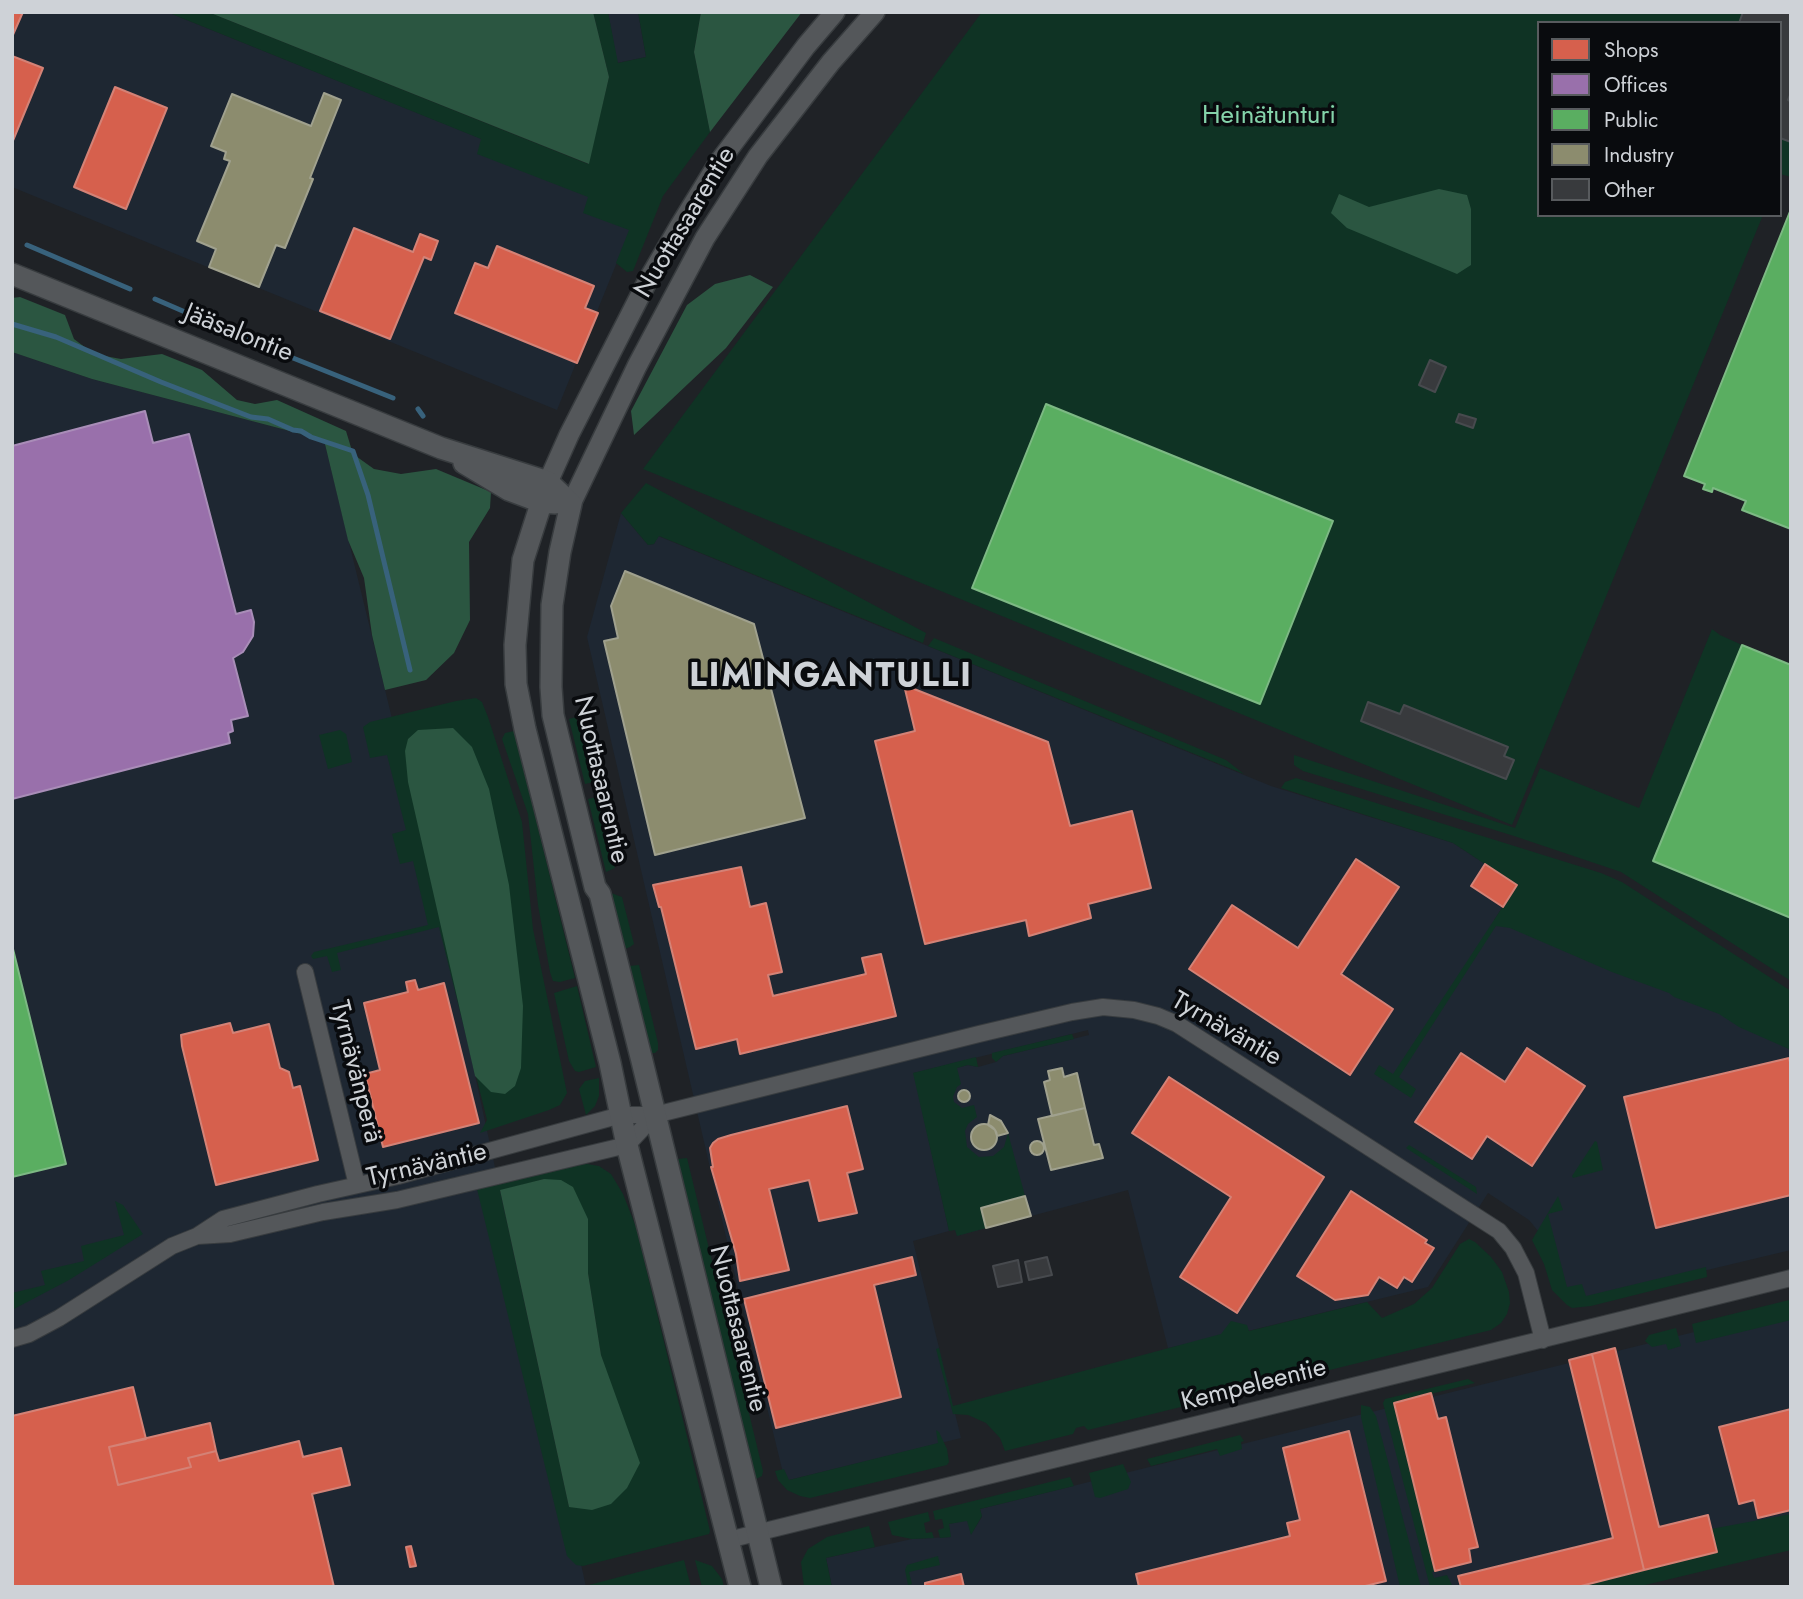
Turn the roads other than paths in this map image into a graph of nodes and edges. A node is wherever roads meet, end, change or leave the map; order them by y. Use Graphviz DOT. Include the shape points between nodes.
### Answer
graph roads {
  1 [pos="835,12"];
  2 [pos="874,12"];
  3 [pos="12,274"];
  4 [pos="544,492"];
  5 [pos="570,504"];
  6 [pos="305,971"];
  7 [pos="621,1115"];
  8 [pos="655,1115"];
  9 [pos="627,1145"];
  10 [pos="357,1185"];
  11 [pos="197,1236"];
  12 [pos="1791,1278"];
  13 [pos="12,1339"];
  14 [pos="1543,1340"];
  15 [pos="758,1533"];
  16 [pos="728,1540"];
  17 [pos="740,1587"];
  18 [pos="771,1587"];
  1 -- 4 [label="street, Nuottasaarentie" via="719,162 648,280"];
  2 -- 5 [label="street, Nuottasaarentie" via="758,156 705,238"];
  3 -- 4 [label="main road, Jääsalontie"];
  4 -- 5 [label="main road, Jääsalontie"];
  4 -- 7 [label="main road, Nuottasaarentie" via="523,559 516,684"];
  5 -- 8 [label="main road, Nuottasaarentie" via="552,605 553,716"];
  6 -- 10 [label="street, Tyrnävänperä"];
  7 -- 8 [label="street, Tyrnäväntie"];
  7 -- 9 [label="main road, Nuottasaarentie"];
  7 -- 10 [label="street, Tyrnäväntie"];
  8 -- 9 [label="street"];
  8 -- 14 [label="street, Tyrnäväntie" via="1072,1012 1103,1007 1158,1016 1499,1231 1526,1273"];
  8 -- 15 [label="main road, Nuottasaarentie"];
  9 -- 11 [label="street, Tyrnäväntie" via="397,1200 230,1234"];
  9 -- 16 [label="main road, Nuottasaarentie"];
  10 -- 11 [label="street, Tyrnäväntie" via="223,1219"];
  11 -- 13 [label="street, Tyrnäväntie" via="172,1246 60,1318"];
  12 -- 14 [label="street, Kempeleentie"];
  14 -- 15 [label="street, Kempeleentie"];
  15 -- 16 [label="street, Kempeleentie"];
  15 -- 18 [label="main road, Nuottasaarentie"];
  16 -- 17 [label="main road, Nuottasaarentie"];
}
